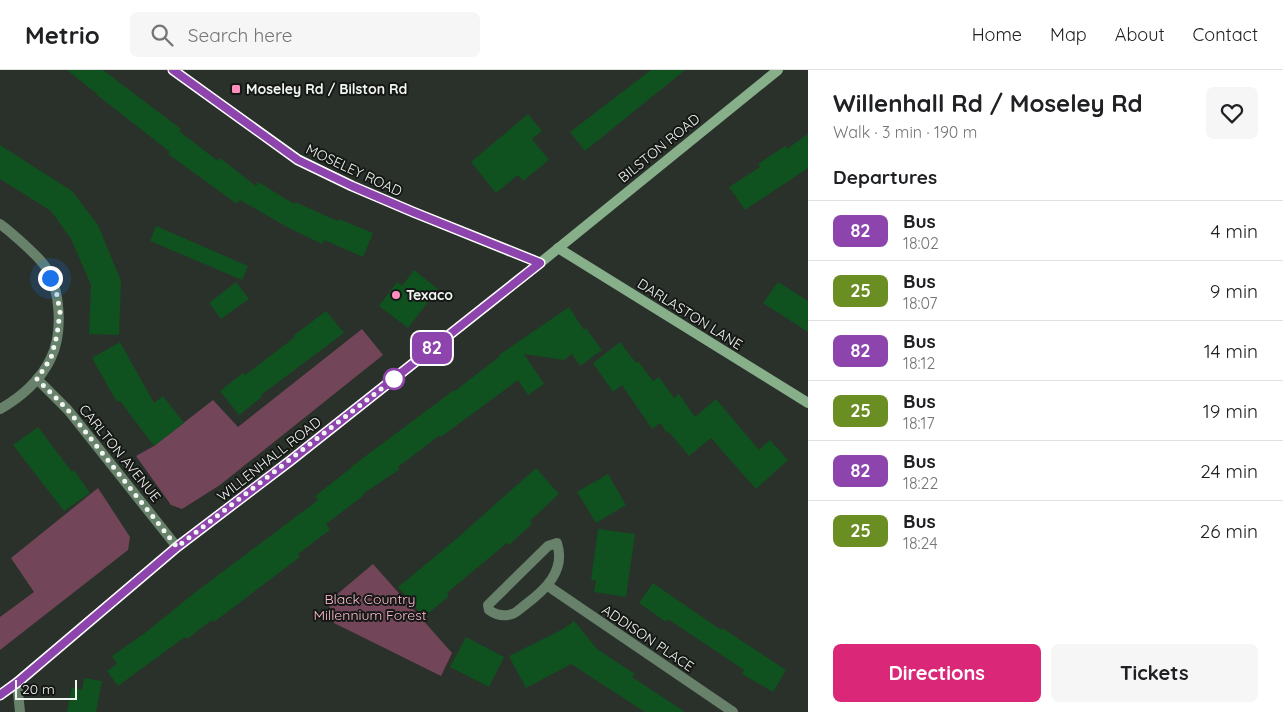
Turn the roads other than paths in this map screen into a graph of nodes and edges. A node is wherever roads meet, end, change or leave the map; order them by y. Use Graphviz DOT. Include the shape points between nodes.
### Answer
graph roads {
  1 [pos="173,70"];
  2 [pos="778,70"];
  3 [pos="0,224"];
  4 [pos="558,248"];
  5 [pos="540,263"];
  6 [pos="37,379"];
  7 [pos="808,403"];
  8 [pos="0,409"];
  9 [pos="177,547"];
  10 [pos="548,586"];
  11 [pos="18,682"];
  12 [pos="0,695"];
  13 [pos="20,712"];
  14 [pos="733,712"];
  1 -- 5 [label="main road, MOSELEY ROAD" via="298,160 352,186"];
  2 -- 4 [label="main road, BILSTON ROAD"];
  3 -- 6 [label="street" via="45,266 56,290 60,312 57,335 51,358"];
  4 -- 5 [label="main road, WILLENHALL ROAD"];
  4 -- 7 [label="main road, DARLASTON LANE"];
  5 -- 9 [label="main road, WILLENHALL ROAD"];
  6 -- 8 [label="street" via="14,401"];
  6 -- 9 [label="street, CARLTON AVENUE" via="68,410"];
  9 -- 11 [label="main road, WILLENHALL ROAD"];
  10 -- 10 [label="street" via="559,560 557,544 548,546 488,605 489,610 498,616 512,614"];
  10 -- 14 [label="street, ADDISON PLACE"];
  11 -- 12 [label="main road, WILLENHALL ROAD"];
  11 -- 13 [label="street"];
}
